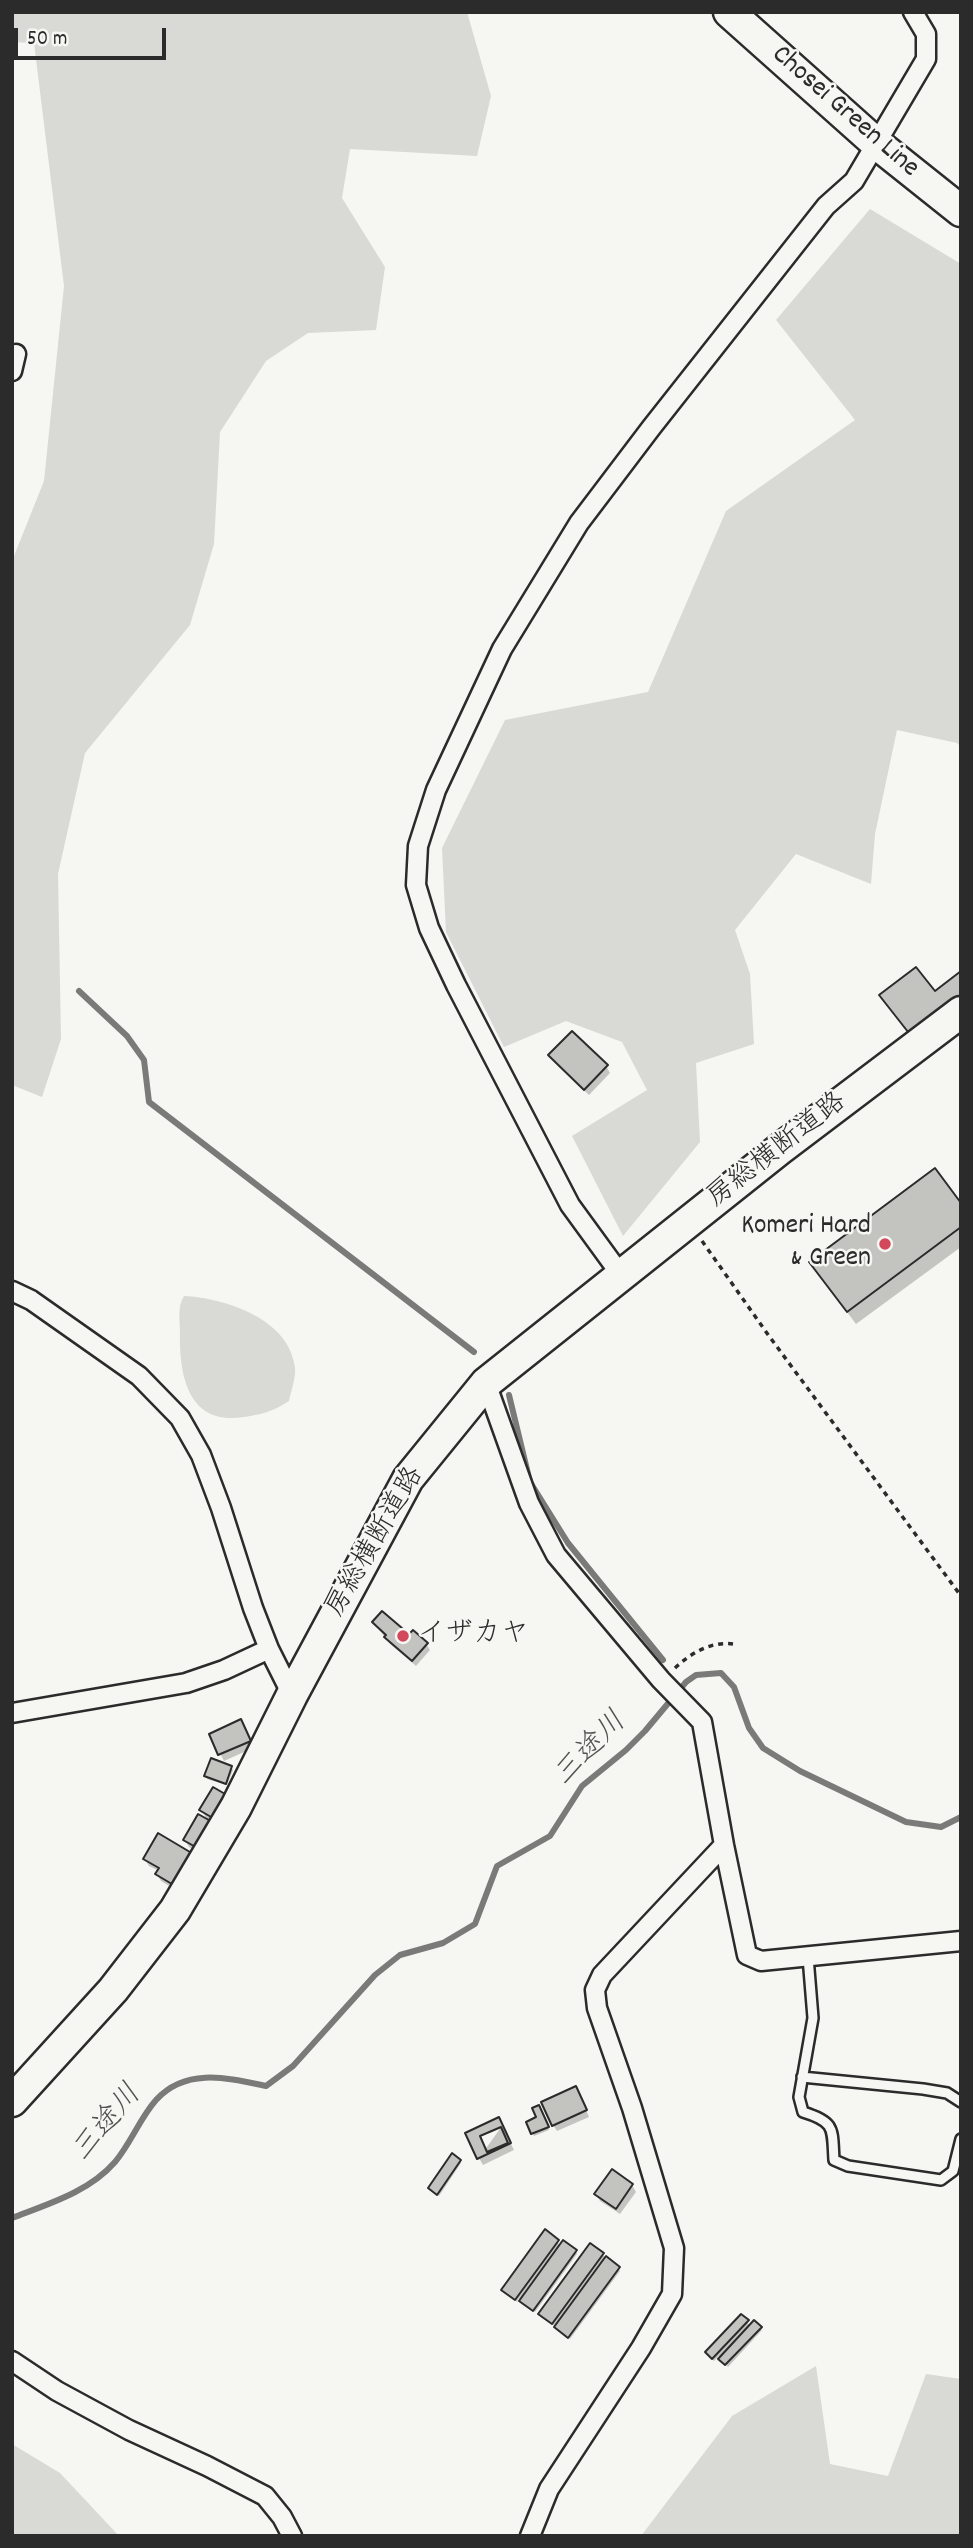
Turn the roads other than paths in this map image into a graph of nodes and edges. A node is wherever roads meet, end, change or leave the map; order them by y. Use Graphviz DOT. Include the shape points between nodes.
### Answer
graph roads {
  1 [pos="729,12"];
  2 [pos="913,12"];
  3 [pos="877,144"];
  4 [pos="961,211"];
  5 [pos="961,1012"];
  6 [pos="621,1275"];
  7 [pos="12,1291"];
  8 [pos="486,1383"];
  9 [pos="269,1649"];
  10 [pos="292,1695"];
  11 [pos="12,1713"];
  12 [pos="724,1845"];
  13 [pos="961,1941"];
  14 [pos="807,1957"];
  15 [pos="802,2077"];
  16 [pos="12,2101"];
  17 [pos="961,2102"];
  18 [pos="961,2139"];
  19 [pos="12,2361"];
  20 [pos="292,2536"];
  21 [pos="530,2536"];
  1 -- 3 [label="highway, Chosei Green Line"];
  2 -- 3 [label="street" via="926,34 926,59"];
  3 -- 4 [label="highway, Chosei Green Line"];
  3 -- 6 [label="street" via="854,181 826,206 579,523 502,649 433,798 418,846 416,886 429,928 570,1205"];
  5 -- 6 [label="highway, 房総横断道路"];
  6 -- 8 [label="highway, 房総横断道路"];
  7 -- 9 [label="street" via="139,1376 180,1418 201,1455"];
  8 -- 10 [label="highway, 房総横断道路" via="408,1479"];
  8 -- 12 [label="street" via="529,1503 556,1555 702,1722"];
  9 -- 10 [label="street"];
  9 -- 11 [label="street" via="186,1683"];
  10 -- 16 [label="highway, 房総横断道路" via="236,1807 175,1910 114,1990"];
  12 -- 14 [label="street" via="747,1955 761,1961"];
  12 -- 21 [label="street" via="602,1975 595,1990 609,2048 674,2248 672,2294 549,2489"];
  13 -- 14 [label="street"];
  14 -- 15 [label="lane" via="813,2018"];
  15 -- 17 [label="lane" via="923,2089 947,2093"];
  15 -- 18 [label="lane" via="799,2096 803,2112 824,2118 832,2127 834,2161 941,2180 953,2171"];
  19 -- 20 [label="street" via="129,2430 265,2496"];
}
